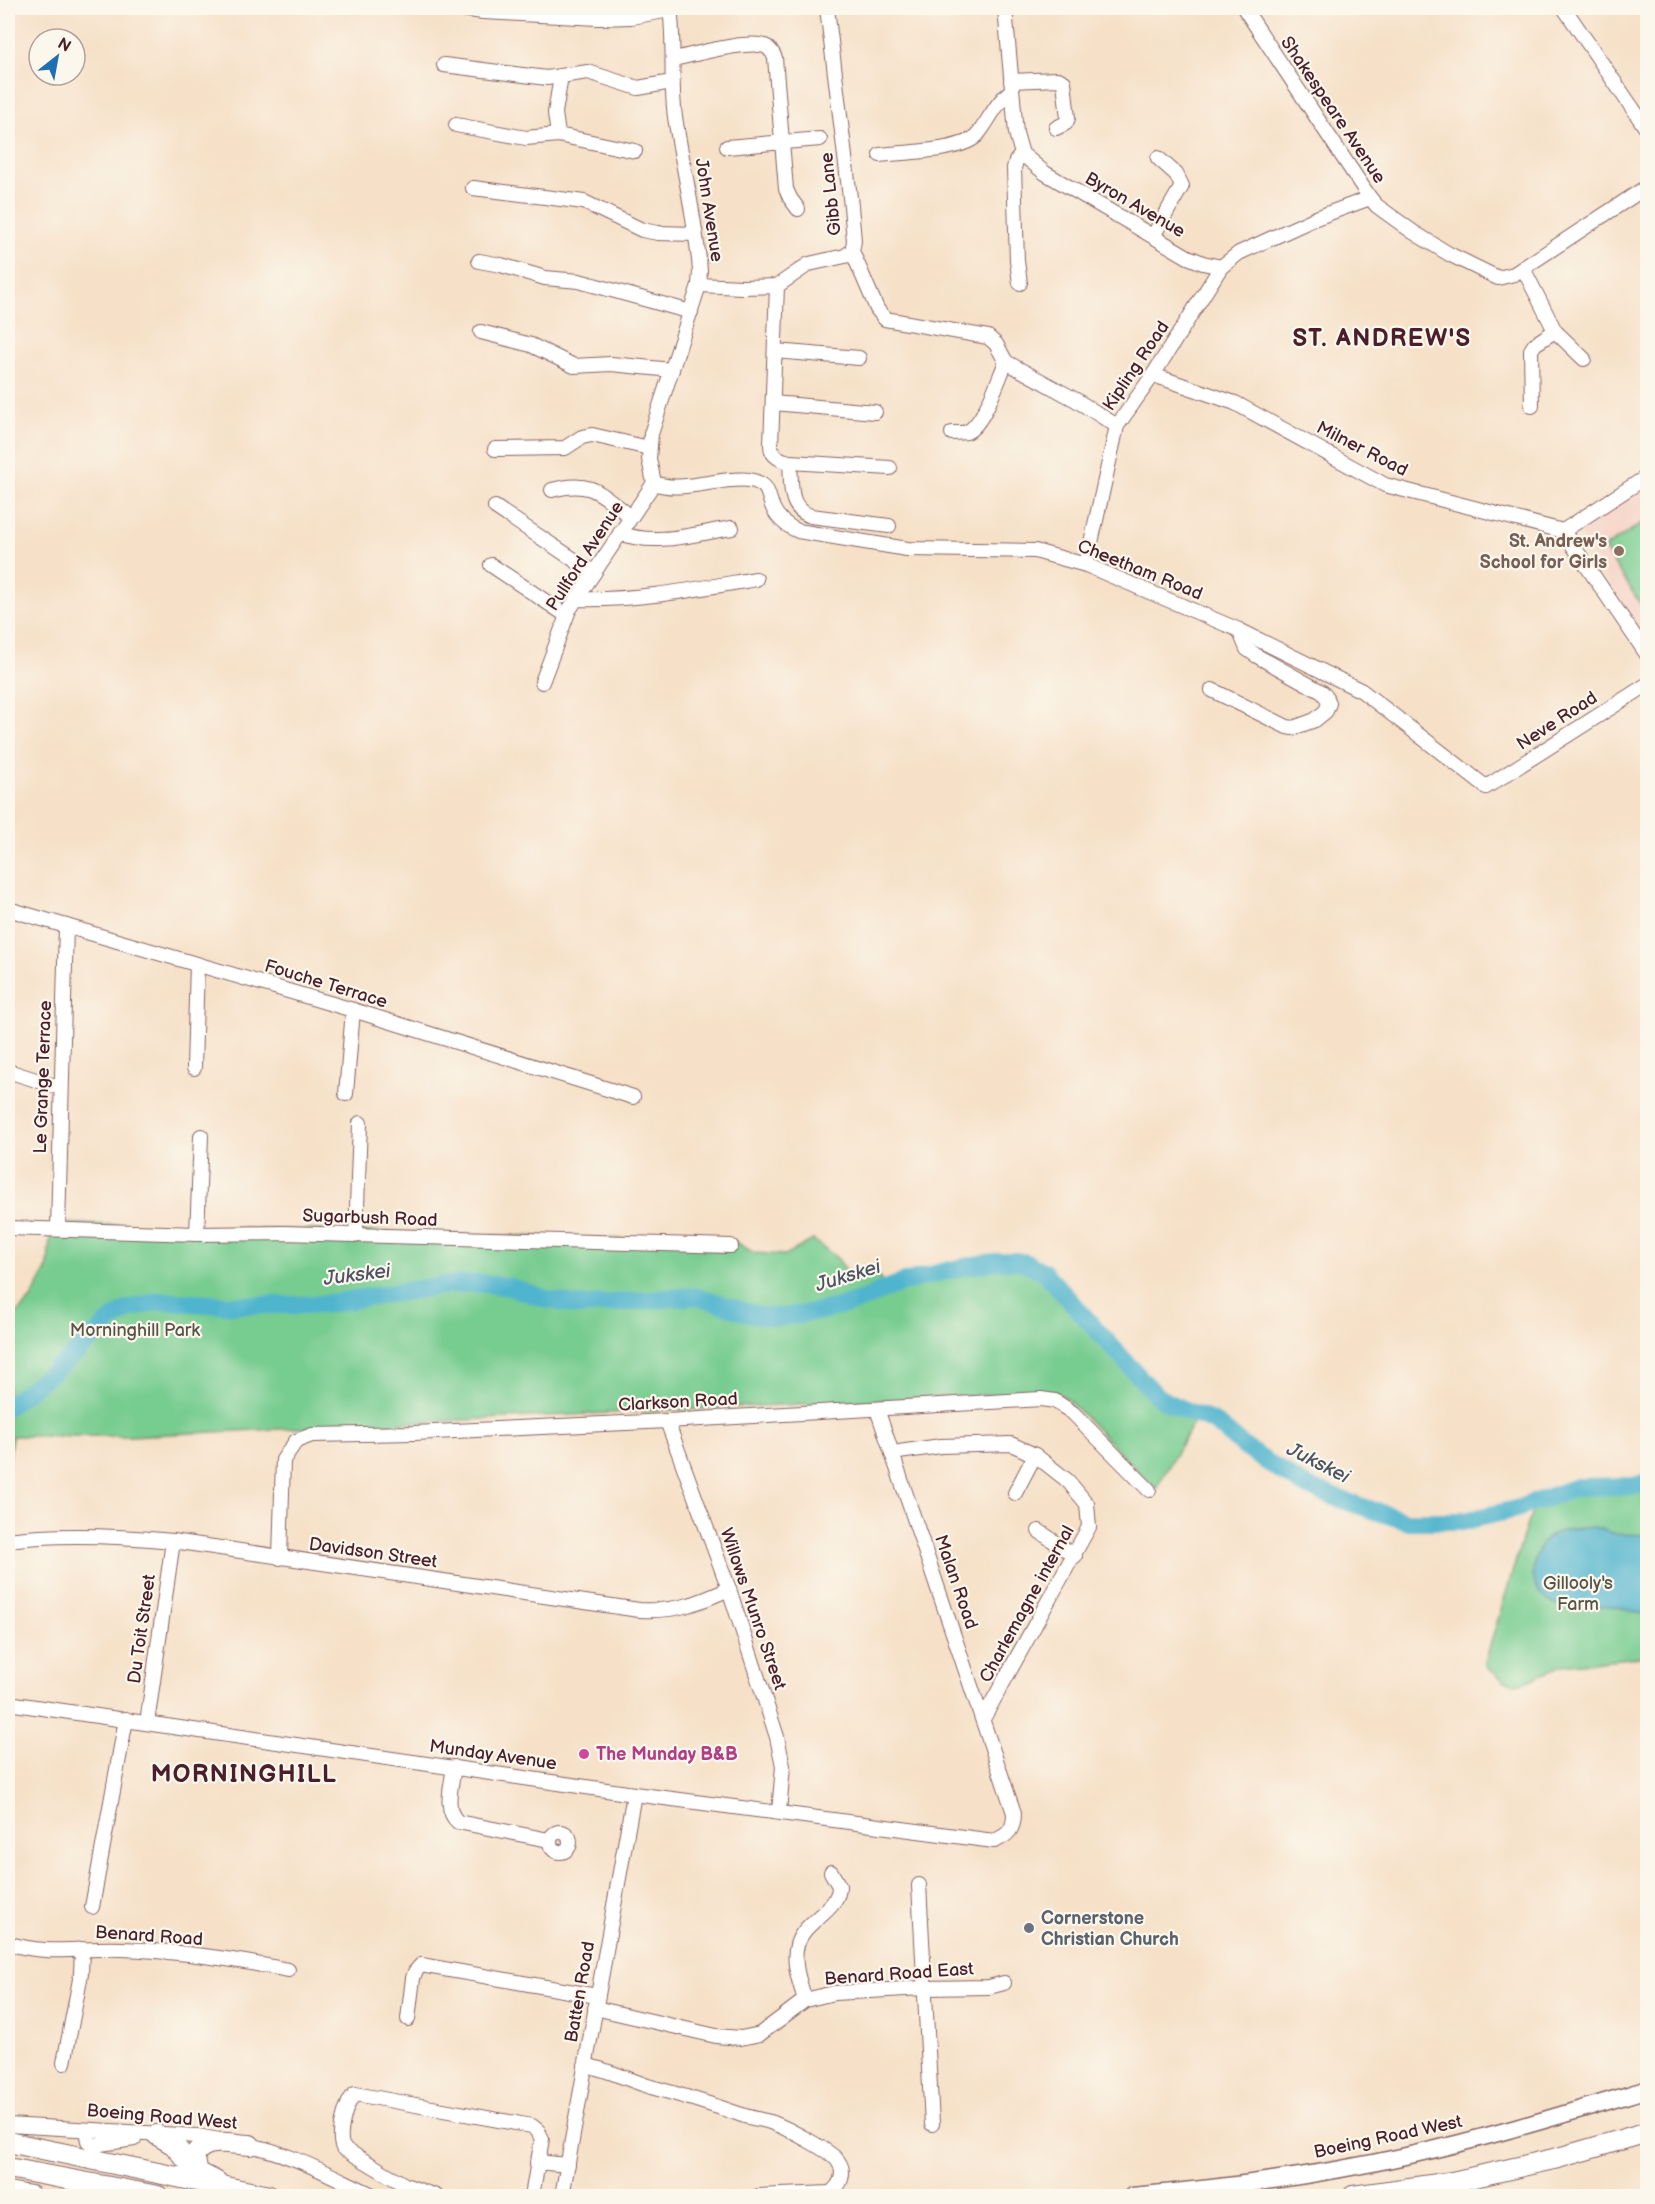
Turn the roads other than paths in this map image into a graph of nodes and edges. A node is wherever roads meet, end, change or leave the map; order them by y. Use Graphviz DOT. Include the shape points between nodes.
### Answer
graph roads {
  1 [pos="456,8"];
  2 [pos="579,8"];
  3 [pos="827,8"];
  4 [pos="1005,8"];
  5 [pos="1244,8"];
  6 [pos="1564,8"];
  7 [pos="670,9"];
  8 [pos="559,12"];
  9 [pos="598,18"];
  10 [pos="674,59"];
  11 [pos="444,65"];
  12 [pos="561,76"];
  13 [pos="672,82"];
  14 [pos="1012,86"];
  15 [pos="456,125"];
  16 [pos="1056,128"];
  17 [pos="1647,131"];
  18 [pos="558,135"];
  19 [pos="820,139"];
  20 [pos="782,143"];
  21 [pos="727,147"];
  22 [pos="635,151"];
  23 [pos="1022,154"];
  24 [pos="880,155"];
  25 [pos="1158,158"];
  26 [pos="1647,186"];
  27 [pos="473,188"];
  28 [pos="1370,198"];
  29 [pos="798,208"];
  30 [pos="695,234"];
  31 [pos="1153,236"];
  32 [pos="852,251"];
  33 [pos="479,261"];
  34 [pos="1221,267"];
  35 [pos="1523,268"];
  36 [pos="1020,283"];
  37 [pos="699,285"];
  38 [pos="777,286"];
  39 [pos="691,312"];
  40 [pos="1556,331"];
  41 [pos="481,332"];
  42 [pos="775,351"];
  43 [pos="859,358"];
  44 [pos="1584,359"];
  45 [pos="1006,362"];
  46 [pos="672,370"];
  47 [pos="1153,375"];
  48 [pos="773,403"];
  49 [pos="1532,406"];
  50 [pos="875,412"];
  51 [pos="1117,426"];
  52 [pos="952,433"];
  53 [pos="495,448"];
  54 [pos="650,448"];
  55 [pos="790,462"];
  56 [pos="890,468"];
  57 [pos="1647,476"];
  58 [pos="654,483"];
  59 [pos="552,490"];
  60 [pos="495,507"];
  61 [pos="631,517"];
  62 [pos="889,526"];
  63 [pos="732,528"];
  64 [pos="1563,531"];
  65 [pos="621,533"];
  66 [pos="491,565"];
  67 [pos="1086,565"];
  68 [pos="594,573"];
  69 [pos="756,579"];
  70 [pos="576,599"];
  71 [pos="566,615"];
  72 [pos="1239,630"];
  73 [pos="1647,656"];
  74 [pos="542,682"];
  75 [pos="1647,684"];
  76 [pos="1212,690"];
  77 [pos="1486,787"];
  78 [pos="8,909"];
  79 [pos="66,926"];
  80 [pos="197,964"];
  81 [pos="353,1010"];
  82 [pos="194,1068"];
  83 [pos="8,1071"];
  84 [pos="61,1088"];
  85 [pos="346,1095"];
  86 [pos="633,1097"];
  87 [pos="360,1122"];
  88 [pos="201,1136"];
  89 [pos="8,1228"];
  90 [pos="58,1228"];
  91 [pos="197,1234"];
  92 [pos="356,1235"];
  93 [pos="730,1246"];
  94 [pos="877,1409"];
  95 [pos="667,1421"];
  96 [pos="892,1453"];
  97 [pos="1035,1455"];
  98 [pos="1149,1490"];
  99 [pos="1015,1493"];
  100 [pos="1039,1531"];
  101 [pos="8,1540"];
  102 [pos="173,1541"];
  103 [pos="1075,1556"];
  104 [pos="280,1558"];
  105 [pos="729,1589"];
  106 [pos="8,1703"];
  107 [pos="126,1719"];
  108 [pos="983,1719"];
  109 [pos="147,1723"];
  110 [pos="454,1767"];
  111 [pos="634,1794"];
  112 [pos="779,1812"];
  113 [pos="1008,1835"];
  114 [pos="549,1840"];
  115 [pos="831,1872"];
  116 [pos="919,1885"];
  117 [pos="92,1907"];
  118 [pos="8,1942"];
  119 [pos="80,1949"];
  120 [pos="288,1970"];
  121 [pos="1004,1983"];
  122 [pos="924,1988"];
  123 [pos="805,2000"];
  124 [pos="596,2002"];
  125 [pos="408,2019"];
  126 [pos="64,2063"];
  127 [pos="585,2065"];
  128 [pos="1647,2089"];
  129 [pos="932,2124"];
  130 [pos="8,2125"];
  131 [pos="1647,2132"];
  132 [pos="157,2135"];
  133 [pos="8,2142"];
  134 [pos="250,2145"];
  135 [pos="537,2162"];
  136 [pos="568,2165"];
  137 [pos="8,2168"];
  138 [pos="198,2172"];
  139 [pos="8,2192"];
  140 [pos="264,2195"];
  141 [pos="31,2196"];
  142 [pos="158,2196"];
  143 [pos="375,2196"];
  144 [pos="436,2196"];
  145 [pos="532,2196"];
  146 [pos="562,2196"];
  147 [pos="758,2196"];
  148 [pos="1132,2196"];
  149 [pos="1353,2196"];
  1 -- 8 [label="street"];
  2 -- 9 [label="street"];
  3 -- 32 [label="street, Gibb Lane" via="851,206"];
  4 -- 14 [label="street"];
  5 -- 28 [label="street, Shakespeare Avenue"];
  6 -- 17 [label="street"];
  7 -- 9 [label="street"];
  7 -- 10 [label="street, John Avenue"];
  8 -- 9 [label="street"];
  10 -- 13 [label="street, John Avenue"];
  10 -- 20 [label="street" via="746,45 771,50 775,58"];
  11 -- 12 [label="street" via="547,78"];
  12 -- 13 [label="street" via="592,73 638,88"];
  12 -- 18 [label="street" via="555,113"];
  13 -- 30 [label="street, John Avenue"];
  14 -- 16 [label="street" via="1058,79 1064,82 1068,118"];
  14 -- 23 [label="street" via="1017,143"];
  14 -- 24 [label="street" via="968,142"];
  15 -- 18 [label="street" via="526,138"];
  18 -- 22 [label="street"];
  19 -- 20 [label="street"];
  20 -- 21 [label="street"];
  20 -- 29 [label="street" via="786,189"];
  23 -- 31 [label="street, Byron Avenue" via="1045,173"];
  23 -- 36 [label="street" via="1014,168"];
  25 -- 31 [label="street" via="1176,174 1182,186"];
  26 -- 35 [label="street, Shakespeare Avenue"];
  27 -- 30 [label="street" via="584,202 635,228"];
  28 -- 34 [label="street" via="1239,253"];
  28 -- 35 [label="street, Shakespeare Avenue" via="1413,232 1498,278"];
  30 -- 37 [label="street, John Avenue"];
  31 -- 34 [label="street, Byron Avenue" via="1188,257"];
  32 -- 38 [label="street, Gibb Lane" via="809,264"];
  32 -- 45 [label="street" via="885,319 988,337"];
  33 -- 39 [label="street" via="545,278 579,281"];
  34 -- 47 [label="street, Kipling Road"];
  35 -- 40 [label="street"];
  37 -- 38 [label="street"];
  37 -- 39 [label="street, John Avenue"];
  38 -- 42 [label="street"];
  39 -- 46 [label="street, John Avenue"];
  40 -- 44 [label="street"];
  40 -- 49 [label="street" via="1531,350"];
  41 -- 46 [label="street" via="531,345 574,366 611,364"];
  42 -- 43 [label="street"];
  42 -- 48 [label="street"];
  45 -- 51 [label="street"];
  45 -- 52 [label="street" via="981,418 965,433"];
  46 -- 54 [label="street, John Avenue" via="653,425"];
  47 -- 51 [label="street, Kipling Road"];
  47 -- 64 [label="street, Milner Road" via="1235,403 1385,485"];
  48 -- 50 [label="street"];
  48 -- 55 [label="street" via="771,450"];
  51 -- 67 [label="street, Kipling Road"];
  53 -- 54 [label="street" via="565,448 592,435"];
  54 -- 58 [label="street, John Avenue"];
  55 -- 56 [label="street"];
  55 -- 62 [label="street" via="793,498 800,511"];
  57 -- 64 [label="street"];
  58 -- 61 [label="street, Pullford Avenue"];
  58 -- 67 [label="street, Cheetham Road" via="680,486 745,479 760,483 770,493 777,516 798,531 907,549 1035,551"];
  59 -- 61 [label="street" via="579,485 592,489"];
  60 -- 68 [label="street"];
  61 -- 65 [label="street, Pullford Avenue"];
  63 -- 65 [label="street" via="643,539"];
  64 -- 73 [label="street"];
  65 -- 68 [label="street, Pullford Avenue"];
  66 -- 71 [label="street"];
  67 -- 72 [label="street, Cheetham Road"];
  68 -- 70 [label="street, Pullford Avenue"];
  69 -- 70 [label="street" via="646,596"];
  70 -- 71 [label="street, Pullford Avenue"];
  71 -- 74 [label="street, Pullford Avenue"];
  72 -- 76 [label="street" via="1248,649 1257,656 1327,698 1326,711 1316,720 1287,728"];
  72 -- 77 [label="street, Cheetham Road" via="1362,692"];
  75 -- 77 [label="street, Neve Road"];
  78 -- 79 [label="street, Fouche Terrace"];
  79 -- 80 [label="street, Fouche Terrace"];
  79 -- 84 [label="street, Le Grange Terrace"];
  80 -- 81 [label="street, Fouche Terrace"];
  80 -- 82 [label="street"];
  81 -- 85 [label="street"];
  81 -- 86 [label="street, Fouche Terrace"];
  83 -- 84 [label="street"];
  84 -- 90 [label="street, Le Grange Terrace"];
  87 -- 92 [label="street"];
  88 -- 91 [label="street"];
  89 -- 90 [label="street, Sugarbush Road"];
  90 -- 91 [label="street, Sugarbush Road"];
  91 -- 92 [label="street, Sugarbush Road"];
  92 -- 93 [label="street, Sugarbush Road"];
  94 -- 95 [label="street, Clarkson Road"];
  94 -- 96 [label="street, Malan Road"];
  94 -- 98 [label="street, Clarkson Road" via="1028,1399 1055,1401"];
  95 -- 104 [label="street, Clarkson Road" via="303,1438 290,1447 283,1460"];
  95 -- 105 [label="street, Willows Munro Street"];
  96 -- 97 [label="street, Charlemagne internal" via="941,1446 1011,1444"];
  96 -- 108 [label="street, Malan Road"];
  97 -- 99 [label="street"];
  97 -- 103 [label="street, Charlemagne internal" via="1068,1481 1087,1504 1089,1527"];
  100 -- 103 [label="street"];
  101 -- 102 [label="street, Davidson Street" via="131,1537"];
  102 -- 104 [label="street, Davidson Street"];
  102 -- 109 [label="street, Du Toit Street"];
  103 -- 108 [label="street, Charlemagne internal"];
  104 -- 105 [label="street, Davidson Street" via="639,1610 681,1609"];
  105 -- 112 [label="street, Willows Munro Street" via="780,1748 783,1766"];
  106 -- 107 [label="street, Munday Avenue"];
  107 -- 109 [label="street, Munday Avenue"];
  107 -- 117 [label="street"];
  108 -- 113 [label="street, Malan Road" via="1014,1813"];
  109 -- 110 [label="street, Munday Avenue"];
  110 -- 111 [label="street, Munday Avenue"];
  110 -- 114 [label="street" via="449,1806 458,1822"];
  111 -- 112 [label="street, Munday Avenue"];
  111 -- 124 [label="street, Batten Road"];
  112 -- 113 [label="street, Munday Avenue" via="994,1840"];
  115 -- 123 [label="street" via="839,1886 837,1898 810,1924 796,1946 797,1971"];
  116 -- 122 [label="street"];
  118 -- 119 [label="street, Benard Road" via="40,1950"];
  119 -- 120 [label="street, Benard Road" via="153,1951"];
  119 -- 126 [label="street"];
  121 -- 122 [label="street, Benard Road East" via="989,1987"];
  122 -- 123 [label="street, Benard Road East" via="846,1992"];
  122 -- 129 [label="street"];
  123 -- 124 [label="street, Benard Road East" via="760,2034 741,2038 716,2036"];
  124 -- 125 [label="street" via="421,1965 413,1978"];
  124 -- 127 [label="street, Batten Road"];
  127 -- 136 [label="street, Batten Road"];
  127 -- 147 [label="street" via="772,2122 839,2162 840,2184 830,2193"];
  128 -- 148 [label="main road, Boeing Road West" via="1408,2156 1292,2178"];
  130 -- 132 [label="street, Boeing Road West"];
  131 -- 149 [label="highway" via="1558,2158 1452,2182"];
  132 -- 134 [label="street, Boeing Road West" via="197,2136"];
  132 -- 138 [label="highway" via="174,2145"];
  133 -- 140 [label="highway"];
  134 -- 138 [label="highway" via="204,2145 194,2156"];
  134 -- 143 [label="street, Boeing Road West"];
  135 -- 136 [label="street"];
  135 -- 144 [label="street" via="542,2139 532,2126 360,2094 351,2098 340,2133 343,2148 405,2185"];
  135 -- 145 [label="street"];
  136 -- 146 [label="street, Batten Road"];
  137 -- 142 [label="highway"];
  138 -- 140 [label="highway"];
  139 -- 141 [label="highway"];
}
